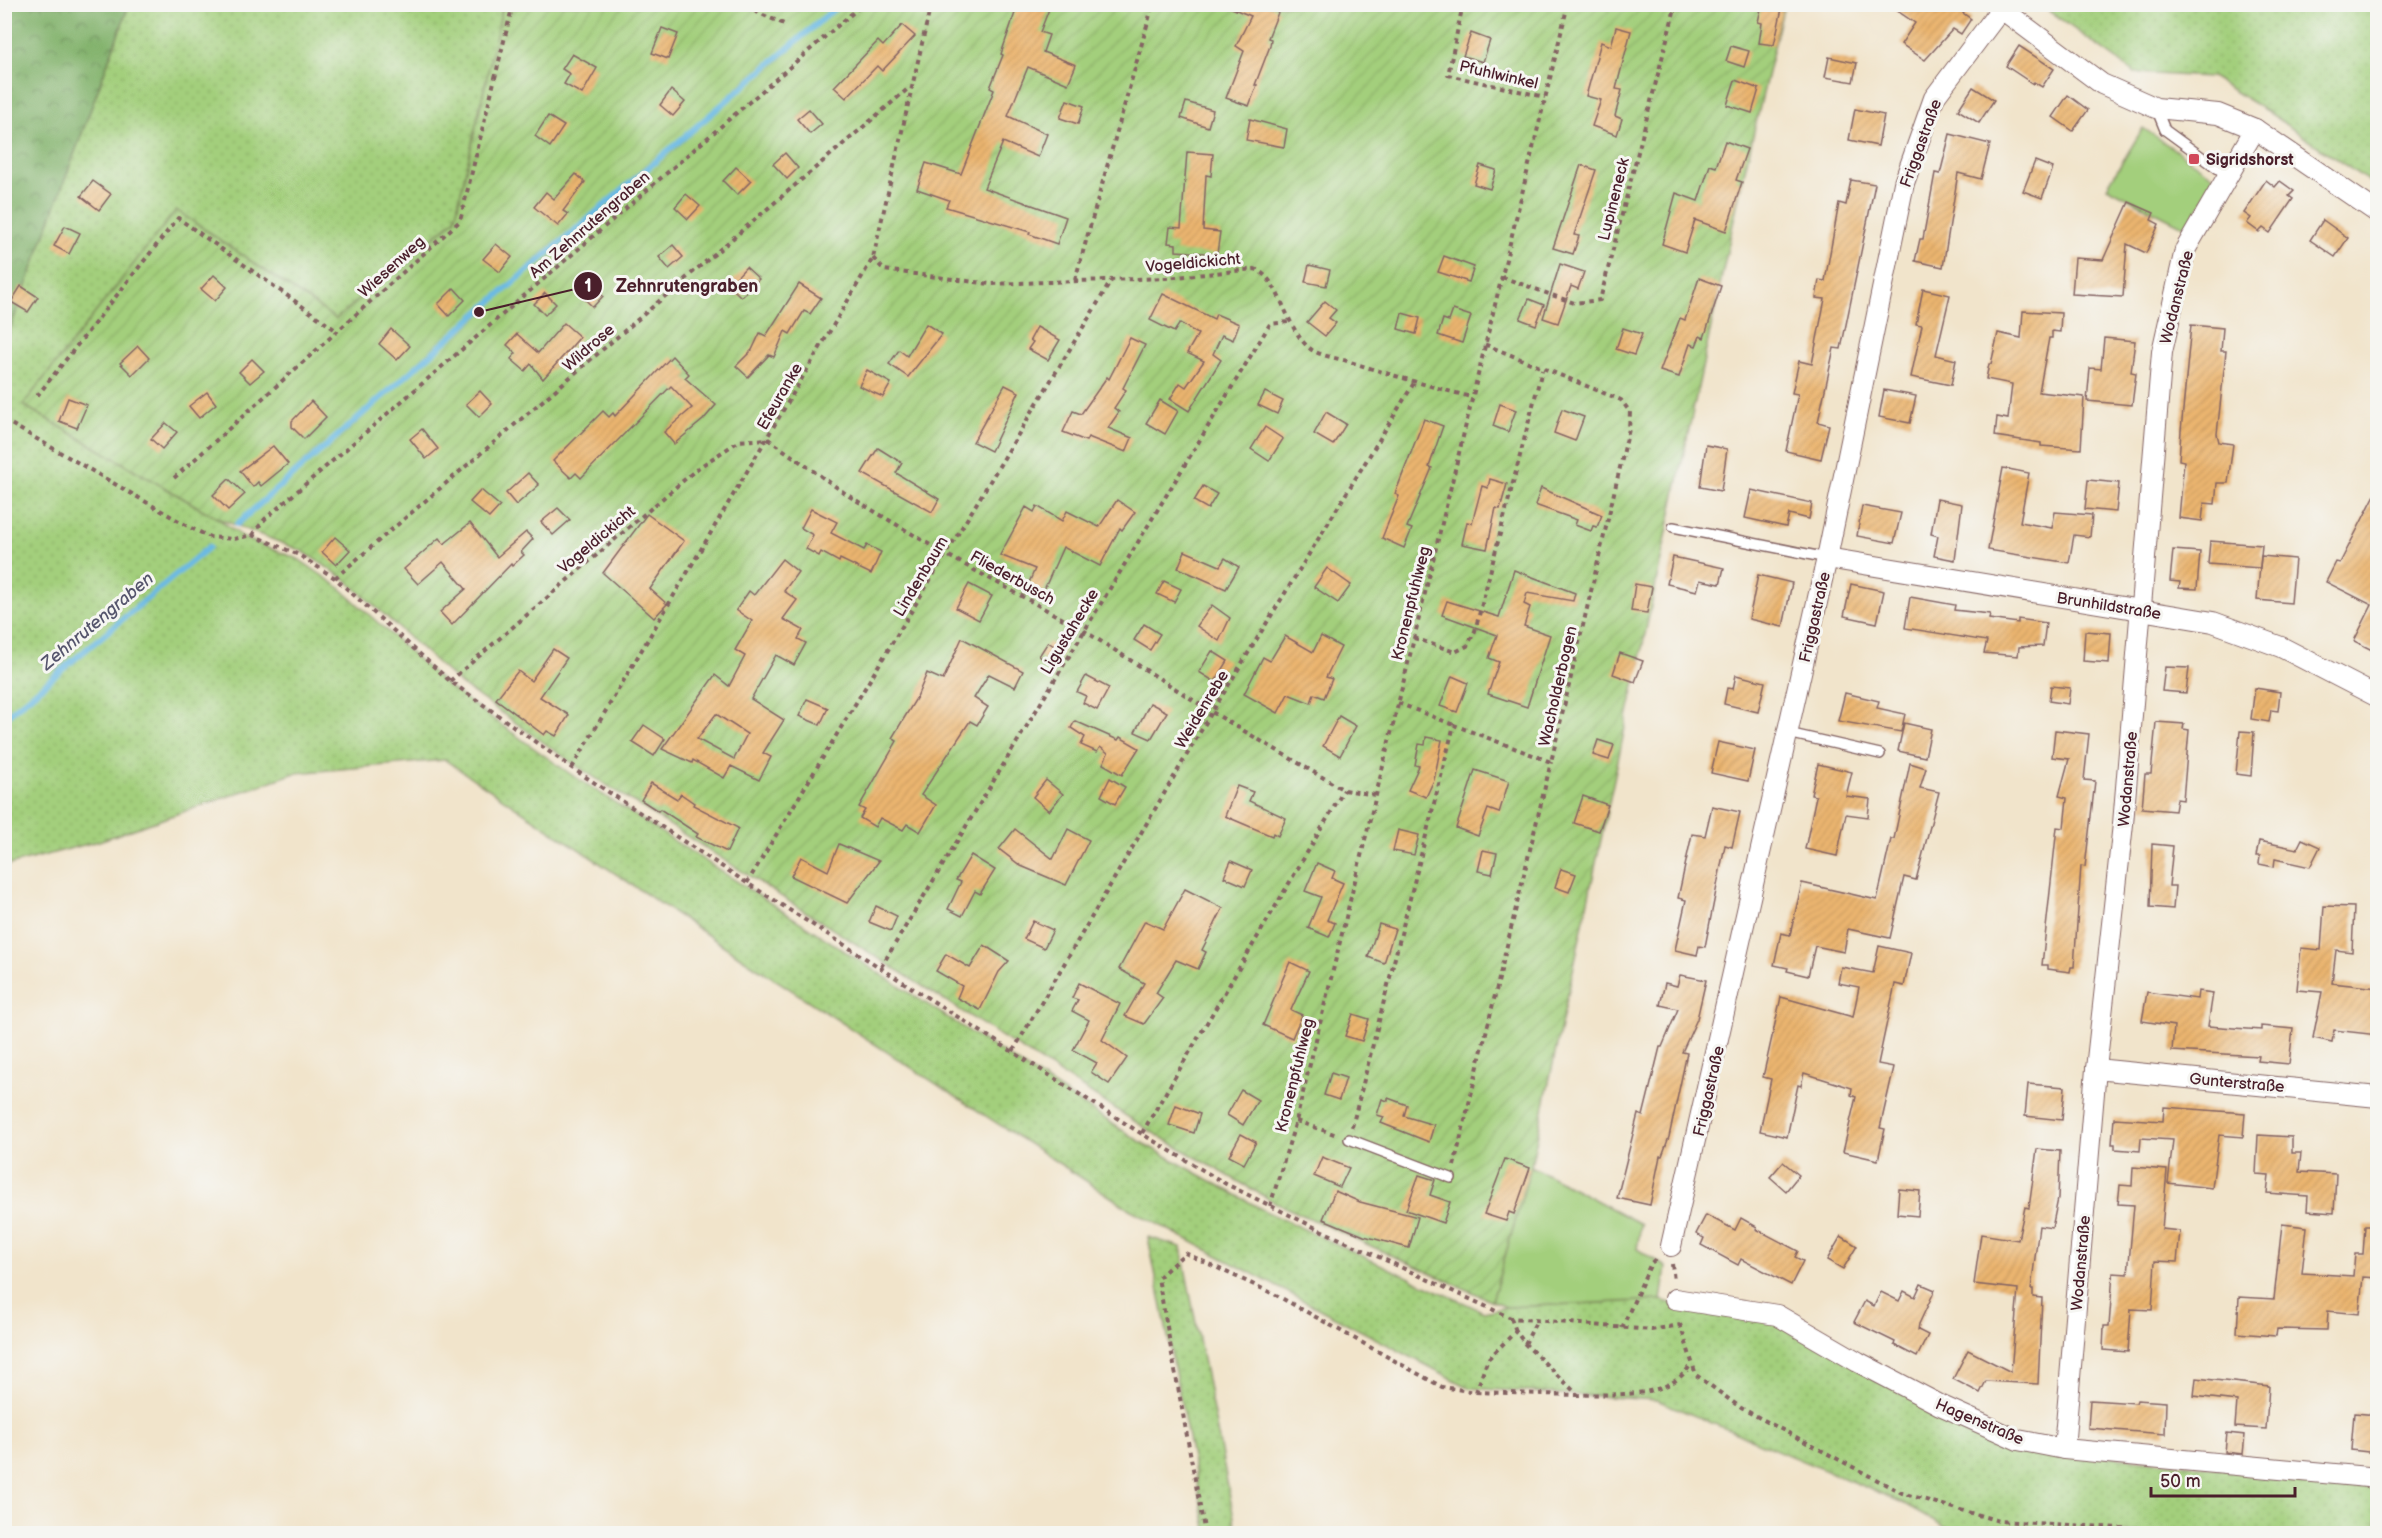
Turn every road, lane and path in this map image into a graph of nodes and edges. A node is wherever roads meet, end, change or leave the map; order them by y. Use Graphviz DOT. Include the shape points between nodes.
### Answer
graph roads {
  1 [pos="513,4"];
  2 [pos="738,4"];
  3 [pos="863,4"];
  4 [pos="931,4"];
  5 [pos="1153,4"];
  6 [pos="1463,4"];
  7 [pos="1568,4"];
  8 [pos="1676,4"];
  9 [pos="1998,7"];
  10 [pos="784,24"];
  11 [pos="910,86"];
  12 [pos="1545,97"];
  13 [pos="2156,108"];
  14 [pos="2255,129"];
  15 [pos="2228,176"];
  16 [pos="2378,213"];
  17 [pos="873,258"];
  18 [pos="1502,277"];
  19 [pos="1075,280"];
  20 [pos="1111,281"];
  21 [pos="1289,322"];
  22 [pos="337,331"];
  23 [pos="1484,344"];
  24 [pos="1542,370"];
  25 [pos="1414,382"];
  26 [pos="37,396"];
  27 [pos="1471,397"];
  28 [pos="4,420"];
  29 [pos="768,438"];
  30 [pos="174,478"];
  31 [pos="1673,527"];
  32 [pos="252,535"];
  33 [pos="947,555"];
  34 [pos="1827,558"];
  35 [pos="335,578"];
  36 [pos="2140,609"];
  37 [pos="1083,630"];
  38 [pos="1414,638"];
  39 [pos="450,681"];
  40 [pos="2378,697"];
  41 [pos="1398,703"];
  42 [pos="1212,712"];
  43 [pos="1454,725"];
  44 [pos="1788,733"];
  45 [pos="1880,754"];
  46 [pos="1551,762"];
  47 [pos="572,768"];
  48 [pos="1344,790"];
  49 [pos="1376,795"];
  50 [pos="747,883"];
  51 [pos="881,967"];
  52 [pos="1013,1051"];
  53 [pos="2096,1069"];
  54 [pos="2378,1097"];
  55 [pos="1296,1121"];
  56 [pos="1142,1134"];
  57 [pos="1349,1139"];
  58 [pos="1451,1178"];
  59 [pos="1270,1206"];
  60 [pos="1671,1246"];
  61 [pos="1675,1299"];
  62 [pos="1511,1318"];
  63 [pos="1536,1322"];
  64 [pos="1680,1325"];
  65 [pos="1622,1328"];
  66 [pos="1516,1331"];
  67 [pos="1682,1338"];
  68 [pos="1525,1344"];
  69 [pos="1690,1363"];
  70 [pos="1476,1392"];
  71 [pos="1578,1395"];
  72 [pos="2064,1449"];
  73 [pos="2378,1478"];
  74 [pos="1205,1533"];
  75 [pos="2226,1533"];
  1 -- 22 [label="path, Wiesenweg" via="460,221"];
  2 -- 10 [label="path"];
  3 -- 32 [label="path, Am Zehnrutengraben" via="265,519"];
  4 -- 11 [label="path, Efeuranke"];
  5 -- 19 [label="path"];
  6 -- 12 [label="path, Pfuhlwinkel" via="1448,75"];
  7 -- 12 [label="path, Kronenpfuhlweg"];
  8 -- 18 [label="path, Lupineneck" via="1600,300 1574,303"];
  9 -- 13 [label="street" via="2102,84"];
  9 -- 34 [label="street, Friggastraße" via="1934,98 1904,183"];
  11 -- 17 [label="path, Efeuranke"];
  11 -- 35 [label="path, Wildrose"];
  12 -- 18 [label="path, Kronenpfuhlweg"];
  13 -- 14 [label="street" via="2218,114"];
  13 -- 15 [label="lane" via="2165,130"];
  14 -- 15 [label="street, Wodanstraße"];
  14 -- 16 [label="street"];
  15 -- 36 [label="street, Wodanstraße" via="2185,250 2162,352"];
  17 -- 19 [label="path, Vogeldickicht" via="884,270 990,284"];
  17 -- 29 [label="path, Efeuranke"];
  18 -- 23 [label="path, Kronenpfuhlweg"];
  19 -- 20 [label="path, Vogeldickicht"];
  20 -- 21 [label="path, Vogeldickicht" via="1255,269 1272,283"];
  20 -- 33 [label="path, Lindenbaum"];
  21 -- 25 [label="path, Vogeldickicht" via="1312,350"];
  21 -- 37 [label="path, Ligustahecke" via="1270,324"];
  22 -- 26 [label="path" via="178,218"];
  22 -- 30 [label="path, Wiesenweg"];
  23 -- 24 [label="path, Wacholderbogen"];
  23 -- 27 [label="path, Kronenpfuhlweg"];
  24 -- 38 [label="path" via="1475,631 1467,646 1455,652"];
  24 -- 46 [label="path, Wacholderbogen" via="1621,400 1630,412"];
  25 -- 27 [label="path, Vogeldickicht"];
  25 -- 42 [label="path, Weidenrebe"];
  27 -- 38 [label="path, Kronenpfuhlweg"];
  28 -- 32 [label="path" via="210,537 234,539"];
  29 -- 33 [label="path, Fliederbusch" via="849,496"];
  29 -- 39 [label="path, Vogeldickicht" via="739,441 698,468"];
  29 -- 47 [label="path, Efeuranke"];
  31 -- 34 [label="lane"];
  32 -- 35 [label="path" via="299,555"];
  33 -- 37 [label="path, Fliederbusch"];
  33 -- 50 [label="path, Lindenbaum"];
  34 -- 36 [label="street, Brunhildstraße"];
  34 -- 44 [label="street, Friggastraße"];
  35 -- 39 [label="path"];
  36 -- 40 [label="street, Brunhildstraße" via="2213,622 2281,647"];
  36 -- 53 [label="street, Wodanstraße" via="2123,825"];
  37 -- 42 [label="path, Fliederbusch"];
  37 -- 51 [label="path, Ligustahecke"];
  38 -- 41 [label="path, Kronenpfuhlweg"];
  39 -- 47 [label="path"];
  41 -- 43 [label="path, Wacholderbogen"];
  41 -- 49 [label="path, Kronenpfuhlweg"];
  42 -- 48 [label="path, Fliederbusch"];
  42 -- 52 [label="path, Weidenrebe"];
  43 -- 46 [label="path, Wacholderbogen"];
  43 -- 57 [label="path"];
  44 -- 45 [label="lane"];
  44 -- 60 [label="street, Friggastraße"];
  46 -- 58 [label="path"];
  47 -- 50 [label="path"];
  48 -- 49 [label="path, Fliederbusch"];
  48 -- 56 [label="path"];
  49 -- 55 [label="path, Kronenpfuhlweg"];
  50 -- 51 [label="path"];
  51 -- 52 [label="path"];
  52 -- 56 [label="path"];
  53 -- 54 [label="street, Gunterstraße"];
  53 -- 72 [label="street, Wodanstraße"];
  55 -- 57 [label="path"];
  55 -- 59 [label="path, Kronenpfuhlweg"];
  56 -- 59 [label="path"];
  57 -- 58 [label="lane"];
  59 -- 62 [label="path"];
  60 -- 65 [label="path" via="1651,1263"];
  61 -- 72 [label="street, Hagenstraße" via="1777,1315 1940,1405 2018,1440"];
  62 -- 63 [label="path"];
  62 -- 66 [label="path"];
  63 -- 65 [label="path"];
  63 -- 68 [label="path"];
  64 -- 65 [label="path" via="1651,1330"];
  66 -- 68 [label="path"];
  66 -- 70 [label="path" via="1488,1359"];
  67 -- 69 [label="path"];
  68 -- 71 [label="path"];
  69 -- 71 [label="path" via="1687,1372 1655,1392"];
  69 -- 75 [label="path" via="1696,1375 1741,1408 1902,1493 2000,1521"];
  70 -- 71 [label="path"];
  70 -- 74 [label="path" via="1442,1387 1276,1295 1185,1253 1158,1278"];
  72 -- 73 [label="street, Hagenstraße"];
}
